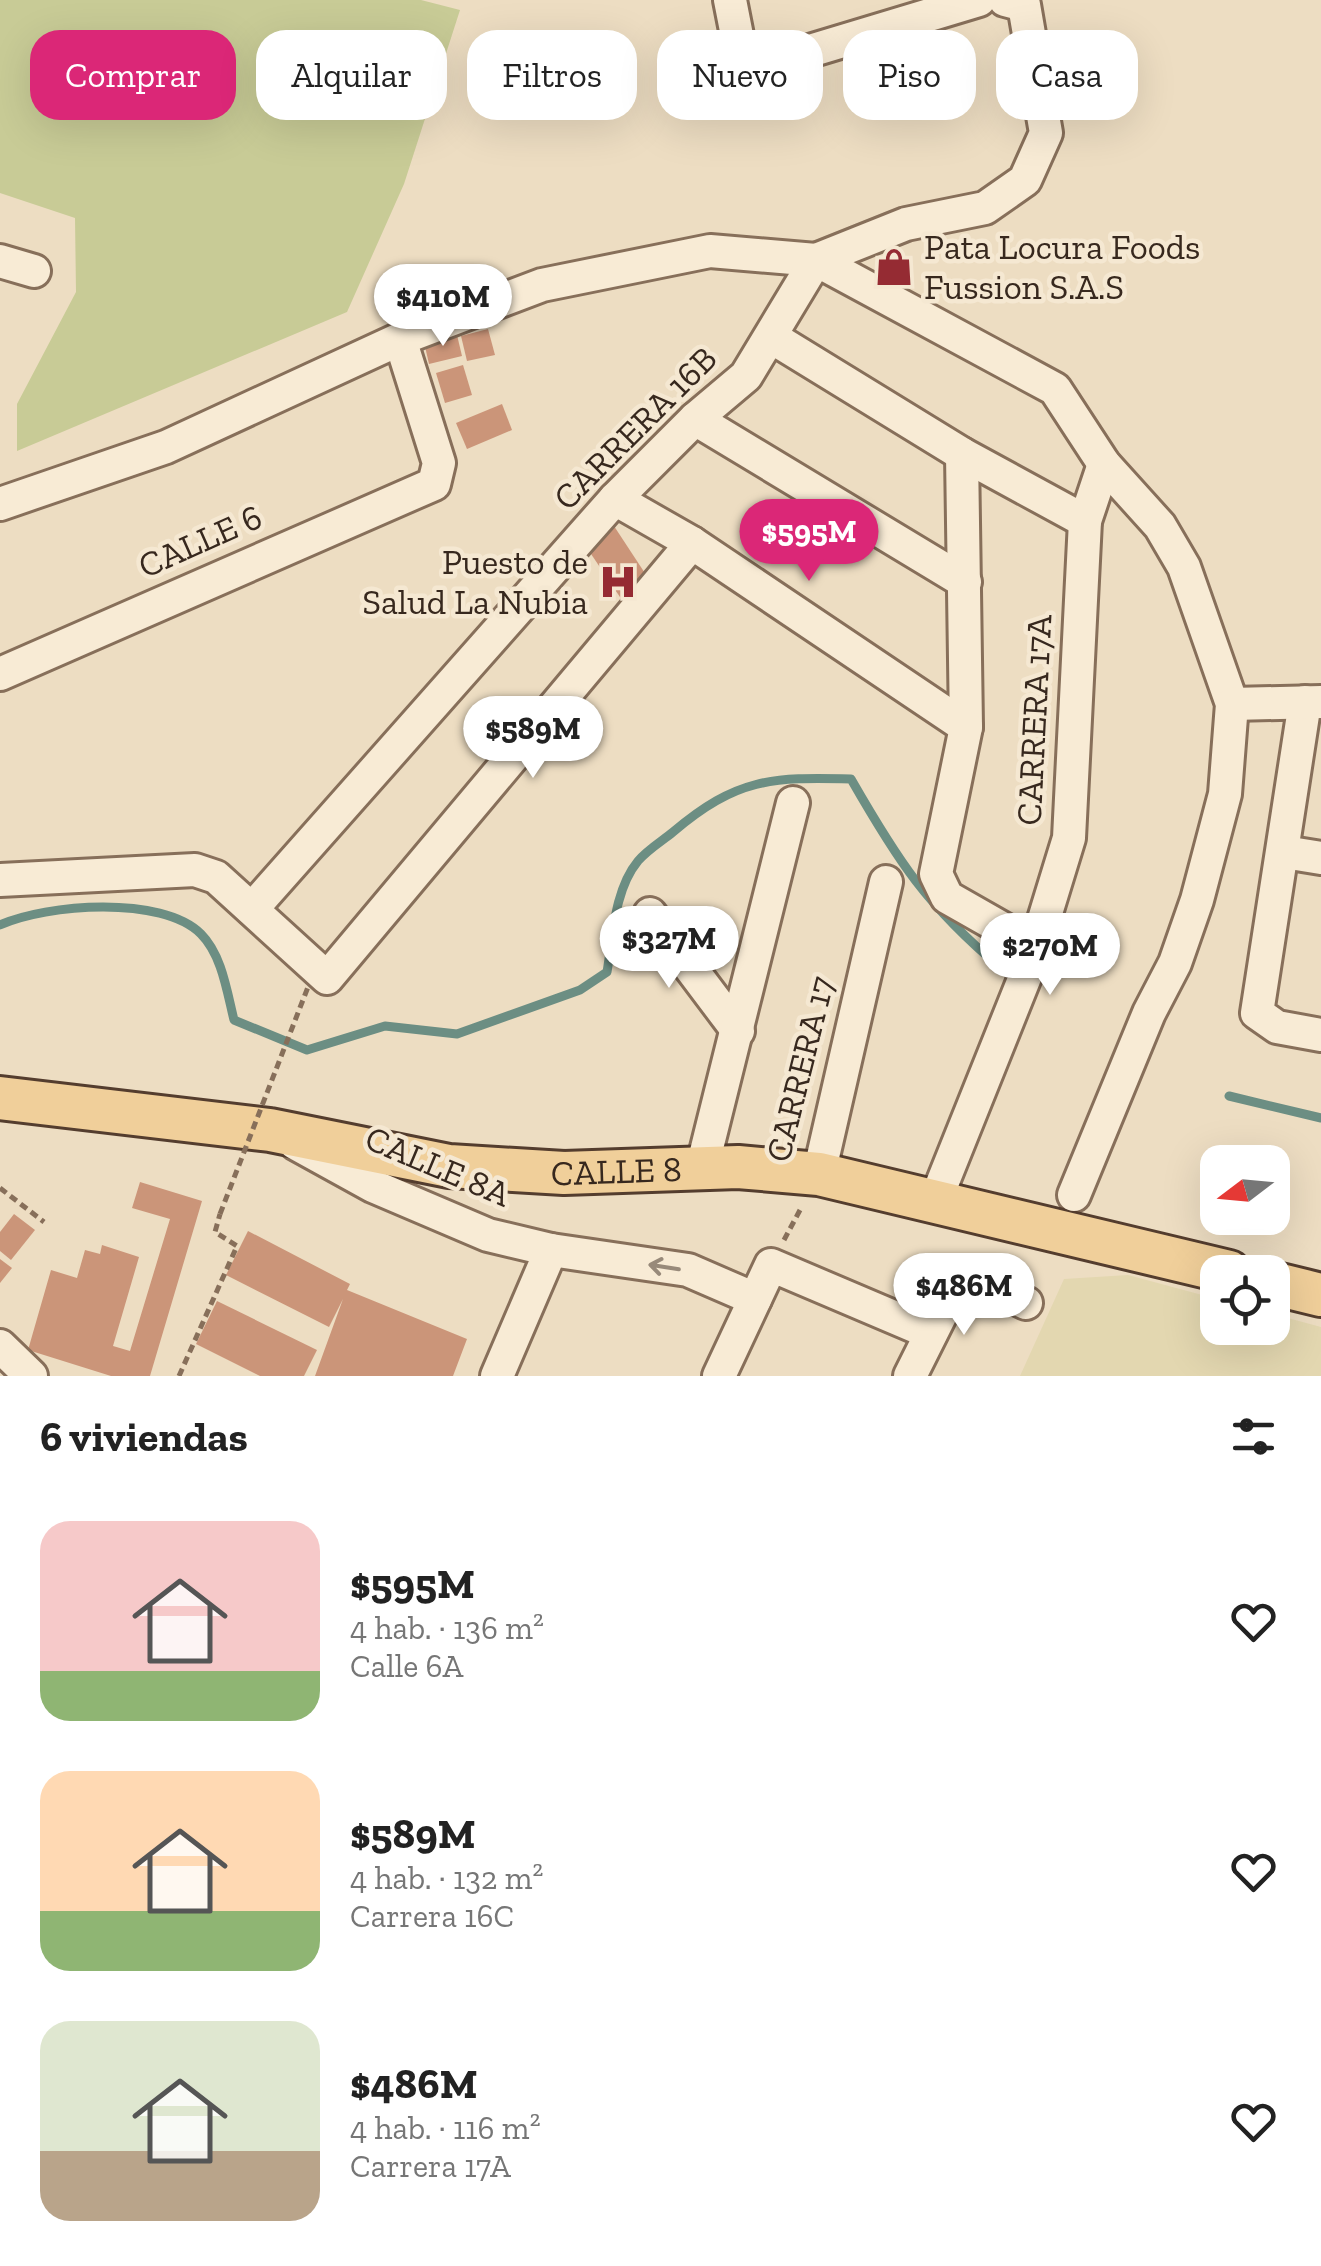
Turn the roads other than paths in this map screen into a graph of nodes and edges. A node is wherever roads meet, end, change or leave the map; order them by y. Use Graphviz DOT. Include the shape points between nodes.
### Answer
graph roads {
  1 [pos="730,0"];
  2 [pos="979,0"];
  3 [pos="1005,0"];
  4 [pos="816,260"];
  5 [pos="0,261"];
  6 [pos="34,271"];
  7 [pos="772,338"];
  8 [pos="400,340"];
  9 [pos="695,419"];
  10 [pos="962,454"];
  11 [pos="1104,464"];
  12 [pos="615,499"];
  13 [pos="0,504"];
  14 [pos="1085,521"];
  15 [pos="692,543"];
  16 [pos="965,582"];
  17 [pos="0,674"];
  18 [pos="1313,702"];
  19 [pos="1232,704"];
  20 [pos="966,728"];
  21 [pos="794,804"];
  22 [pos="1284,852"];
  23 [pos="1321,858"];
  24 [pos="0,880"];
  25 [pos="886,882"];
  26 [pos="252,909"];
  27 [pos="650,914"];
  28 [pos="1033,954"];
  29 [pos="738,1031"];
  30 [pos="1321,1035"];
  31 [pos="0,1098"];
  32 [pos="270,1130"];
  33 [pos="702,1168"];
  34 [pos="819,1174"];
  35 [pos="1074,1195"];
  36 [pos="936,1199"];
  37 [pos="551,1250"];
  38 [pos="1200,1265"];
  39 [pos="1290,1287"];
  40 [pos="1321,1294"];
  41 [pos="755,1298"];
  42 [pos="1026,1303"];
  43 [pos="931,1333"];
  44 [pos="0,1346"];
  45 [pos="31,1376"];
  46 [pos="497,1376"];
  47 [pos="719,1376"];
  48 [pos="910,1376"];
  1 -- 2 [label="street" via="740,51 760,66"];
  3 -- 4 [label="street" via="1024,5 1046,133 1025,180 985,208 906,224"];
  4 -- 7 [label="street, CARRERA 16B"];
  4 -- 8 [label="street" via="710,251 542,285"];
  4 -- 11 [label="street" via="1056,388"];
  5 -- 6 [label="street"];
  7 -- 9 [label="street, CARRERA 16B" via="746,376"];
  7 -- 10 [label="street"];
  8 -- 13 [label="street" via="166,447"];
  8 -- 17 [label="street, CALLE 6" via="439,463 434,484"];
  9 -- 12 [label="street, CARRERA 16B"];
  9 -- 16 [label="street"];
  10 -- 14 [label="street"];
  10 -- 16 [label="street"];
  11 -- 14 [label="street, CARRERA 17A"];
  11 -- 19 [label="street" via="1160,526 1184,567"];
  12 -- 15 [label="street"];
  12 -- 26 [label="street, CARRERA 16B"];
  14 -- 28 [label="street, CARRERA 17A" via="1069,838"];
  15 -- 20 [label="street"];
  15 -- 26 [label="street" via="317,983"];
  16 -- 20 [label="street"];
  18 -- 19 [label="street"];
  18 -- 22 [label="street"];
  19 -- 35 [label="street" via="1225,794 1197,900"];
  20 -- 28 [label="street" via="936,874 947,896"];
  21 -- 29 [label="street"];
  22 -- 23 [label="street"];
  22 -- 30 [label="street" via="1257,1013 1277,1027"];
  24 -- 26 [label="street" via="195,870 216,877"];
  25 -- 34 [label="street, CARRERA 17"];
  27 -- 29 [label="street"];
  28 -- 36 [label="street, CARRERA 17A"];
  29 -- 33 [label="street"];
  31 -- 32 [label="main road, CALLE 8"];
  32 -- 33 [label="main road, CALLE 8" via="449,1166 564,1173"];
  32 -- 37 [label="street, CALLE 8A" via="431,1213"];
  33 -- 34 [label="main road, CALLE 8"];
  34 -- 36 [label="main road, CALLE 8"];
  36 -- 38 [label="main road, CALLE 8"];
  41 -- 37 [label="street, CALLE 8A, one-way" via="688,1270"];
  37 -- 46 [label="street"];
  39 -- 40 [label="main road"];
  41 -- 43 [label="street" via="771,1264"];
  41 -- 47 [label="street"];
  42 -- 43 [label="street" via="962,1272"];
  43 -- 48 [label="street"];
  44 -- 45 [label="street"];
}
